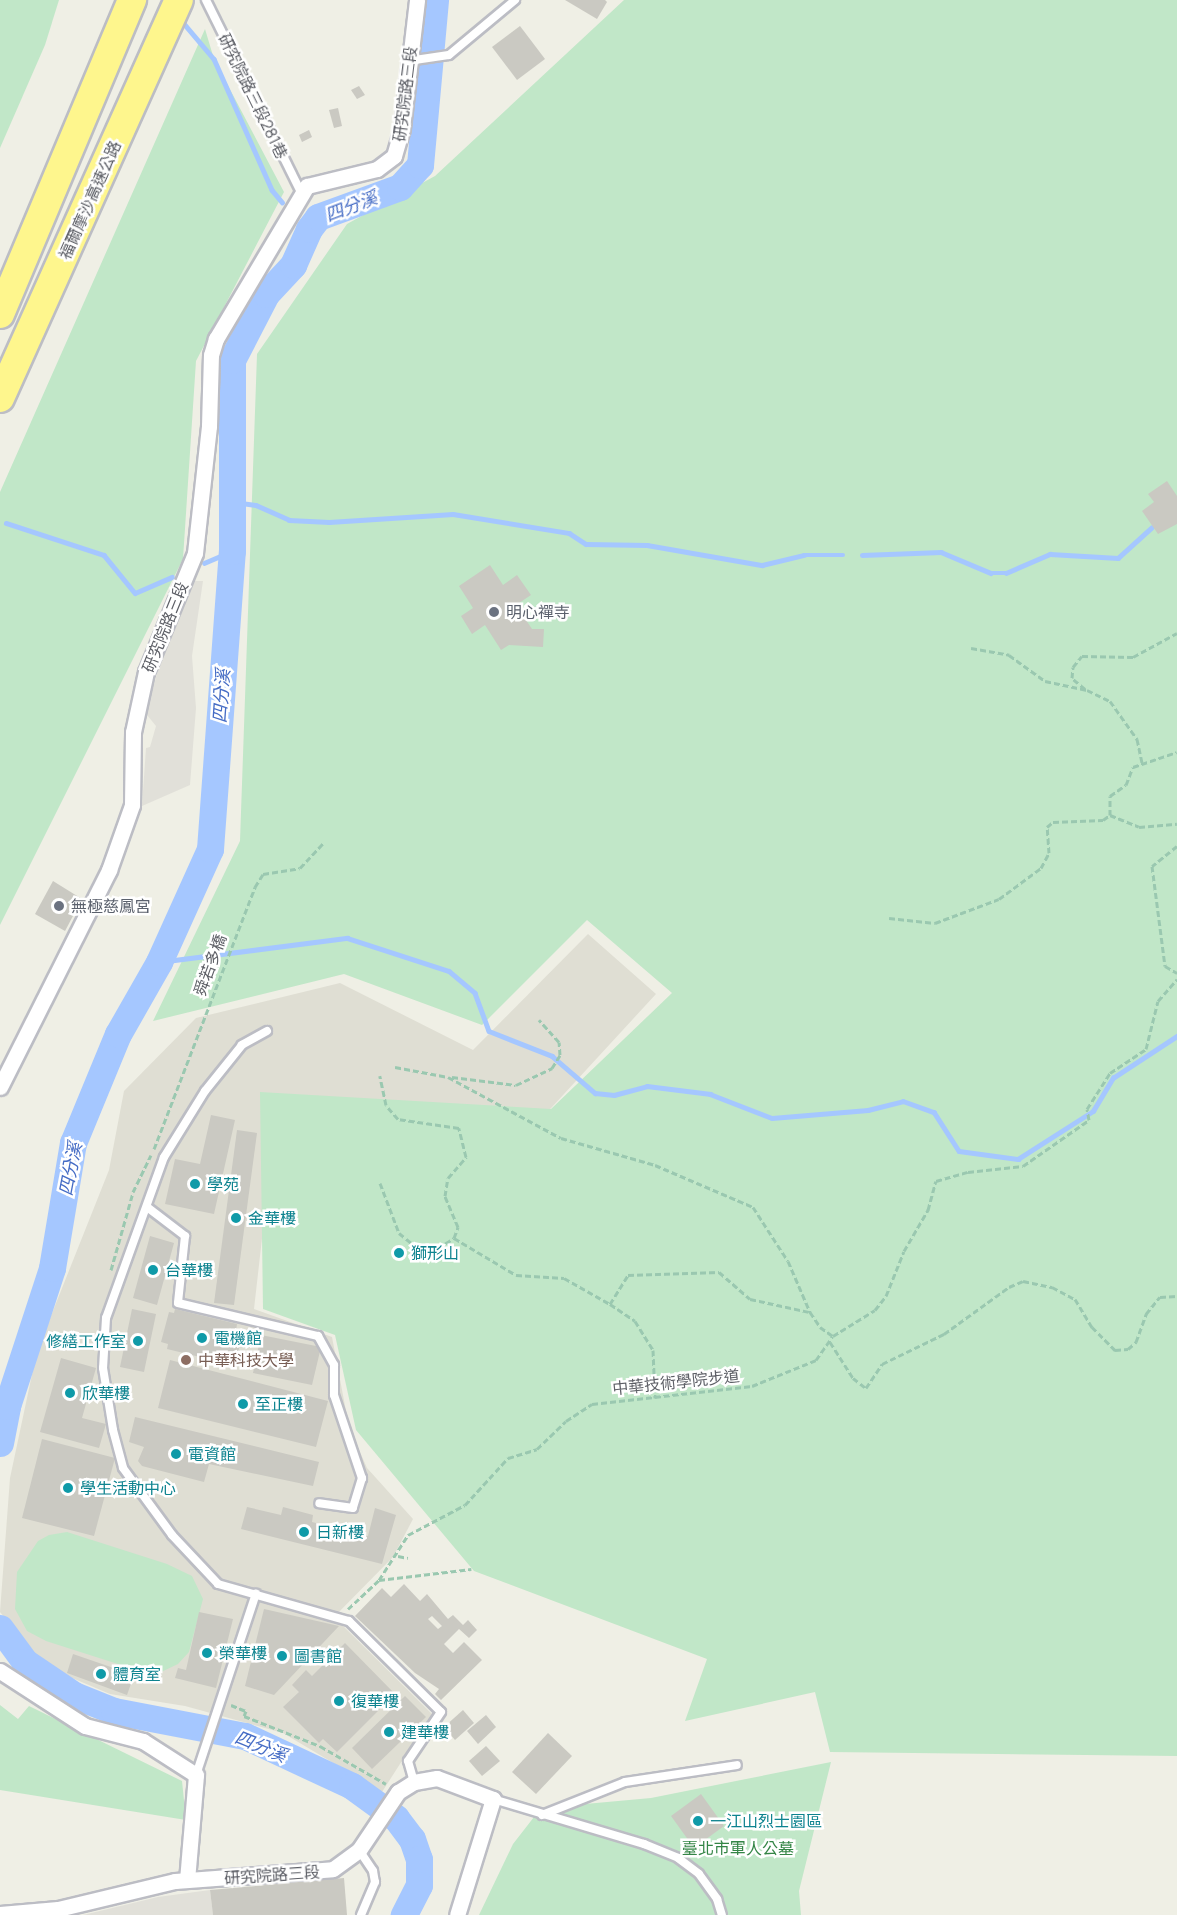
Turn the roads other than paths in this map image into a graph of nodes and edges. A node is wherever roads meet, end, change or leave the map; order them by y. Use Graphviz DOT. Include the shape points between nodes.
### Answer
graph roads {
  1 [pos="132,0"];
  2 [pos="179,0"];
  3 [pos="206,0"];
  4 [pos="417,0"];
  5 [pos="515,0"];
  6 [pos="412,60"];
  7 [pos="301,192"];
  8 [pos="0,314"];
  9 [pos="0,399"];
  10 [pos="267,1031"];
  11 [pos="0,1087"];
  12 [pos="147,1207"];
  13 [pos="320,1503"];
  14 [pos="256,1594"];
  15 [pos="0,1671"];
  16 [pos="737,1765"];
  17 [pos="196,1775"];
  18 [pos="414,1782"];
  19 [pos="493,1799"];
  20 [pos="542,1815"];
  21 [pos="359,1850"];
  22 [pos="187,1880"];
  23 [pos="0,1914"];
  24 [pos="361,1915"];
  25 [pos="457,1915"];
  26 [pos="722,1915"];
  1 -- 8 [label="highway"];
  2 -- 9 [label="highway, 福爾摩沙高速公路"];
  3 -- 7 [label="lane, 研究院路三段281巷"];
  4 -- 6 [label="street, 研究院路三段"];
  5 -- 6 [label="lane" via="457,50 441,58"];
  6 -- 7 [label="street, 研究院路三段" via="394,156 377,169 316,182"];
  7 -- 11 [label="street, 研究院路三段" via="222,327 211,355 209,426 195,553 146,672 133,732 132,805 109,870"];
  10 -- 12 [label="lane" via="242,1045 205,1091 164,1156"];
  12 -- 13 [label="lane" via="185,1236 178,1303 318,1336 334,1365 334,1395 362,1478 353,1508"];
  12 -- 14 [label="lane" via="103,1335 103,1368 112,1430 123,1468 172,1535 218,1584"];
  14 -- 17 [label="lane"];
  14 -- 18 [label="lane" via="346,1620 441,1712 408,1761"];
  15 -- 17 [label="street" via="84,1726 143,1741"];
  16 -- 20 [label="lane" via="625,1782"];
  17 -- 22 [label="street"];
  18 -- 19 [label="street" via="437,1778"];
  18 -- 21 [label="street, 研究院路三段" via="396,1794"];
  19 -- 20 [label="lane"];
  19 -- 25 [label="street"];
  20 -- 26 [label="lane" via="644,1844 678,1858 699,1874 717,1899"];
  21 -- 22 [label="street, 研究院路三段" via="340,1865 318,1873"];
  21 -- 24 [label="lane" via="373,1871 375,1882"];
  22 -- 23 [label="street, 研究院路三段" via="58,1909"];
}
